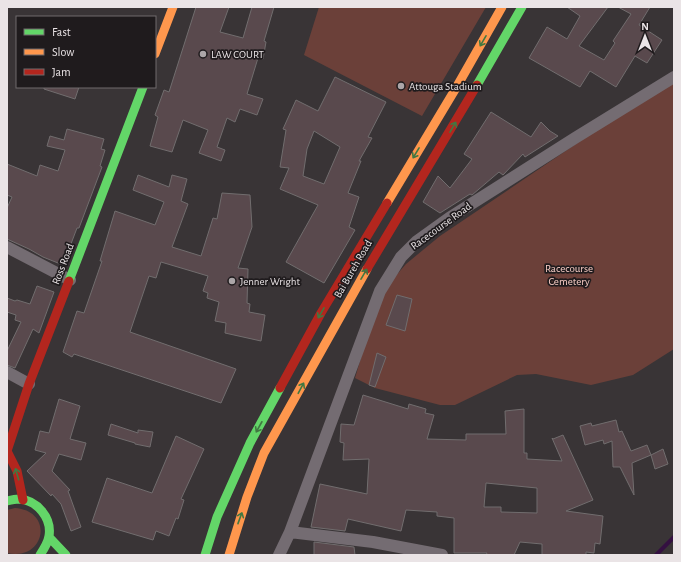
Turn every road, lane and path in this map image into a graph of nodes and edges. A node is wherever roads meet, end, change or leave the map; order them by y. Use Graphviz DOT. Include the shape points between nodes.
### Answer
graph roads {
  1 [pos="173,7"];
  2 [pos="502,7"];
  3 [pos="522,7"];
  4 [pos="156,51"];
  5 [pos="674,77"];
  6 [pos="143,88"];
  7 [pos="7,247"];
  8 [pos="70,280"];
  9 [pos="7,372"];
  10 [pos="29,384"];
  11 [pos="7,451"];
  12 [pos="23,500"];
  13 [pos="7,501"];
  14 [pos="290,532"];
  15 [pos="49,537"];
  16 [pos="40,555"];
  17 [pos="66,555"];
  18 [pos="205,555"];
  19 [pos="229,555"];
  20 [pos="279,555"];
  21 [pos="442,555"];
  1 -- 4 [label="main road"];
  2 -- 18 [label="main road, one-way" via="321,313 253,437 217,517"];
  19 -- 3 [label="main road, Bai Bureh Road, one-way" via="236,528 270,441 337,321"];
  5 -- 14 [label="street, Racecourse Road" via="449,218 401,257 380,291"];
  6 -- 8 [label="main road, Ross Road"];
  7 -- 8 [label="street"];
  8 -- 10 [label="main road, Ross Road"];
  9 -- 10 [label="street"];
  10 -- 11 [label="main road, Ross Road"];
  12 -- 11 [label="main road, Ross Road, one-way" via="17,472"];
  12 -- 13 [label="main road"];
  12 -- 15 [label="main road" via="36,505 46,516"];
  14 -- 20 [label="street, Racecourse Road"];
  14 -- 21 [label="street"];
  15 -- 16 [label="main road"];
  15 -- 17 [label="main road"];
}
